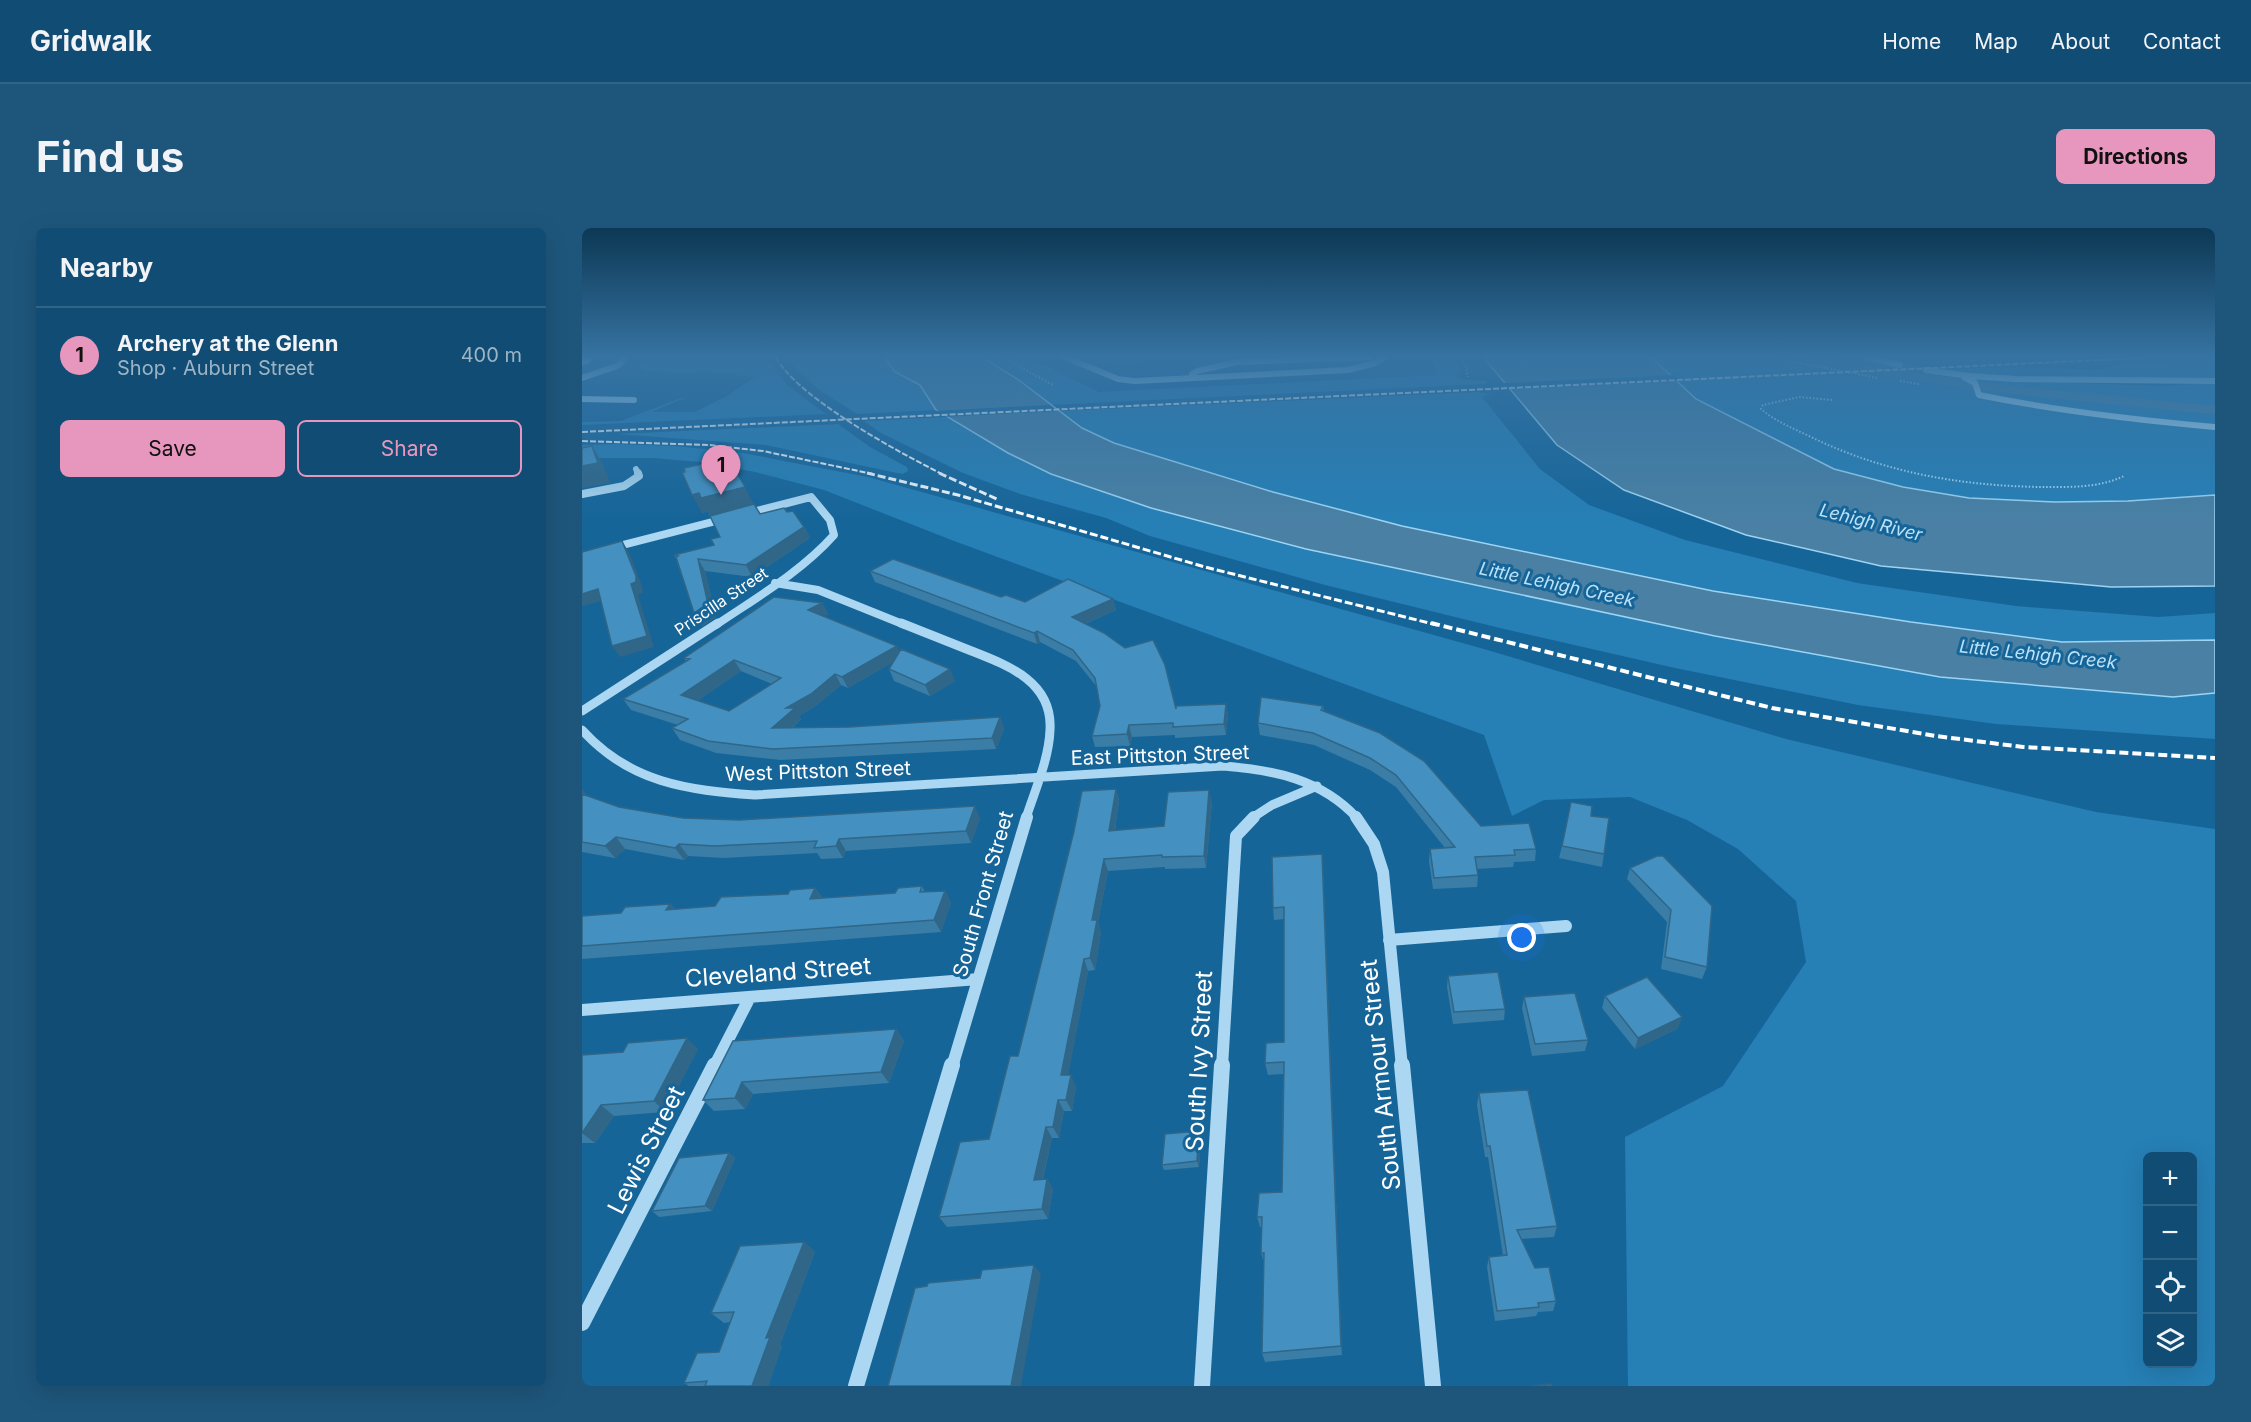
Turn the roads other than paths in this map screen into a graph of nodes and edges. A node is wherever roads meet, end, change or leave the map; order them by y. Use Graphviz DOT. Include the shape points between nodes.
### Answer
graph roads {
  1 [pos="2091,411"];
  2 [pos="2215,428"];
  3 [pos="636,469"];
  4 [pos="582,494"];
  5 [pos="604,549"];
  6 [pos="775,583"];
  7 [pos="582,711"];
  8 [pos="582,730"];
  9 [pos="1038,779"];
  10 [pos="1317,786"];
  11 [pos="1566,926"];
  12 [pos="1389,940"];
  13 [pos="978,980"];
  14 [pos="750,997"];
  15 [pos="582,1010"];
  16 [pos="582,1323"];
  17 [pos="856,1386"];
  18 [pos="1202,1386"];
  19 [pos="1433,1386"];
  1 -- 2 [label="street"];
  3 -- 4 [label="street" via="639,476 624,486"];
  5 -- 6 [label="street, Priscilla Street" via="810,497 834,528 834,535 822,550"];
  6 -- 7 [label="street, Priscilla Street"];
  6 -- 9 [label="street, South Front Street" via="818,590 1011,667 1027,677 1040,689 1052,724"];
  8 -- 9 [label="street, West Pittston Street" via="609,758 639,774 675,786 719,793 755,795"];
  9 -- 10 [label="street, East Pittston Street" via="1223,766 1275,772"];
  9 -- 13 [label="street, South Front Street"];
  10 -- 12 [label="street, South Armour Street" via="1341,801 1373,840 1383,872"];
  10 -- 18 [label="street, South Ivy Street" via="1255,814 1236,836"];
  11 -- 12 [label="street"];
  12 -- 19 [label="street, South Armour Street"];
  13 -- 14 [label="street, Cleveland Street"];
  13 -- 17 [label="street, South Front Street"];
  14 -- 15 [label="street, Cleveland Street"];
  14 -- 16 [label="street, Lewis Street"];
}
